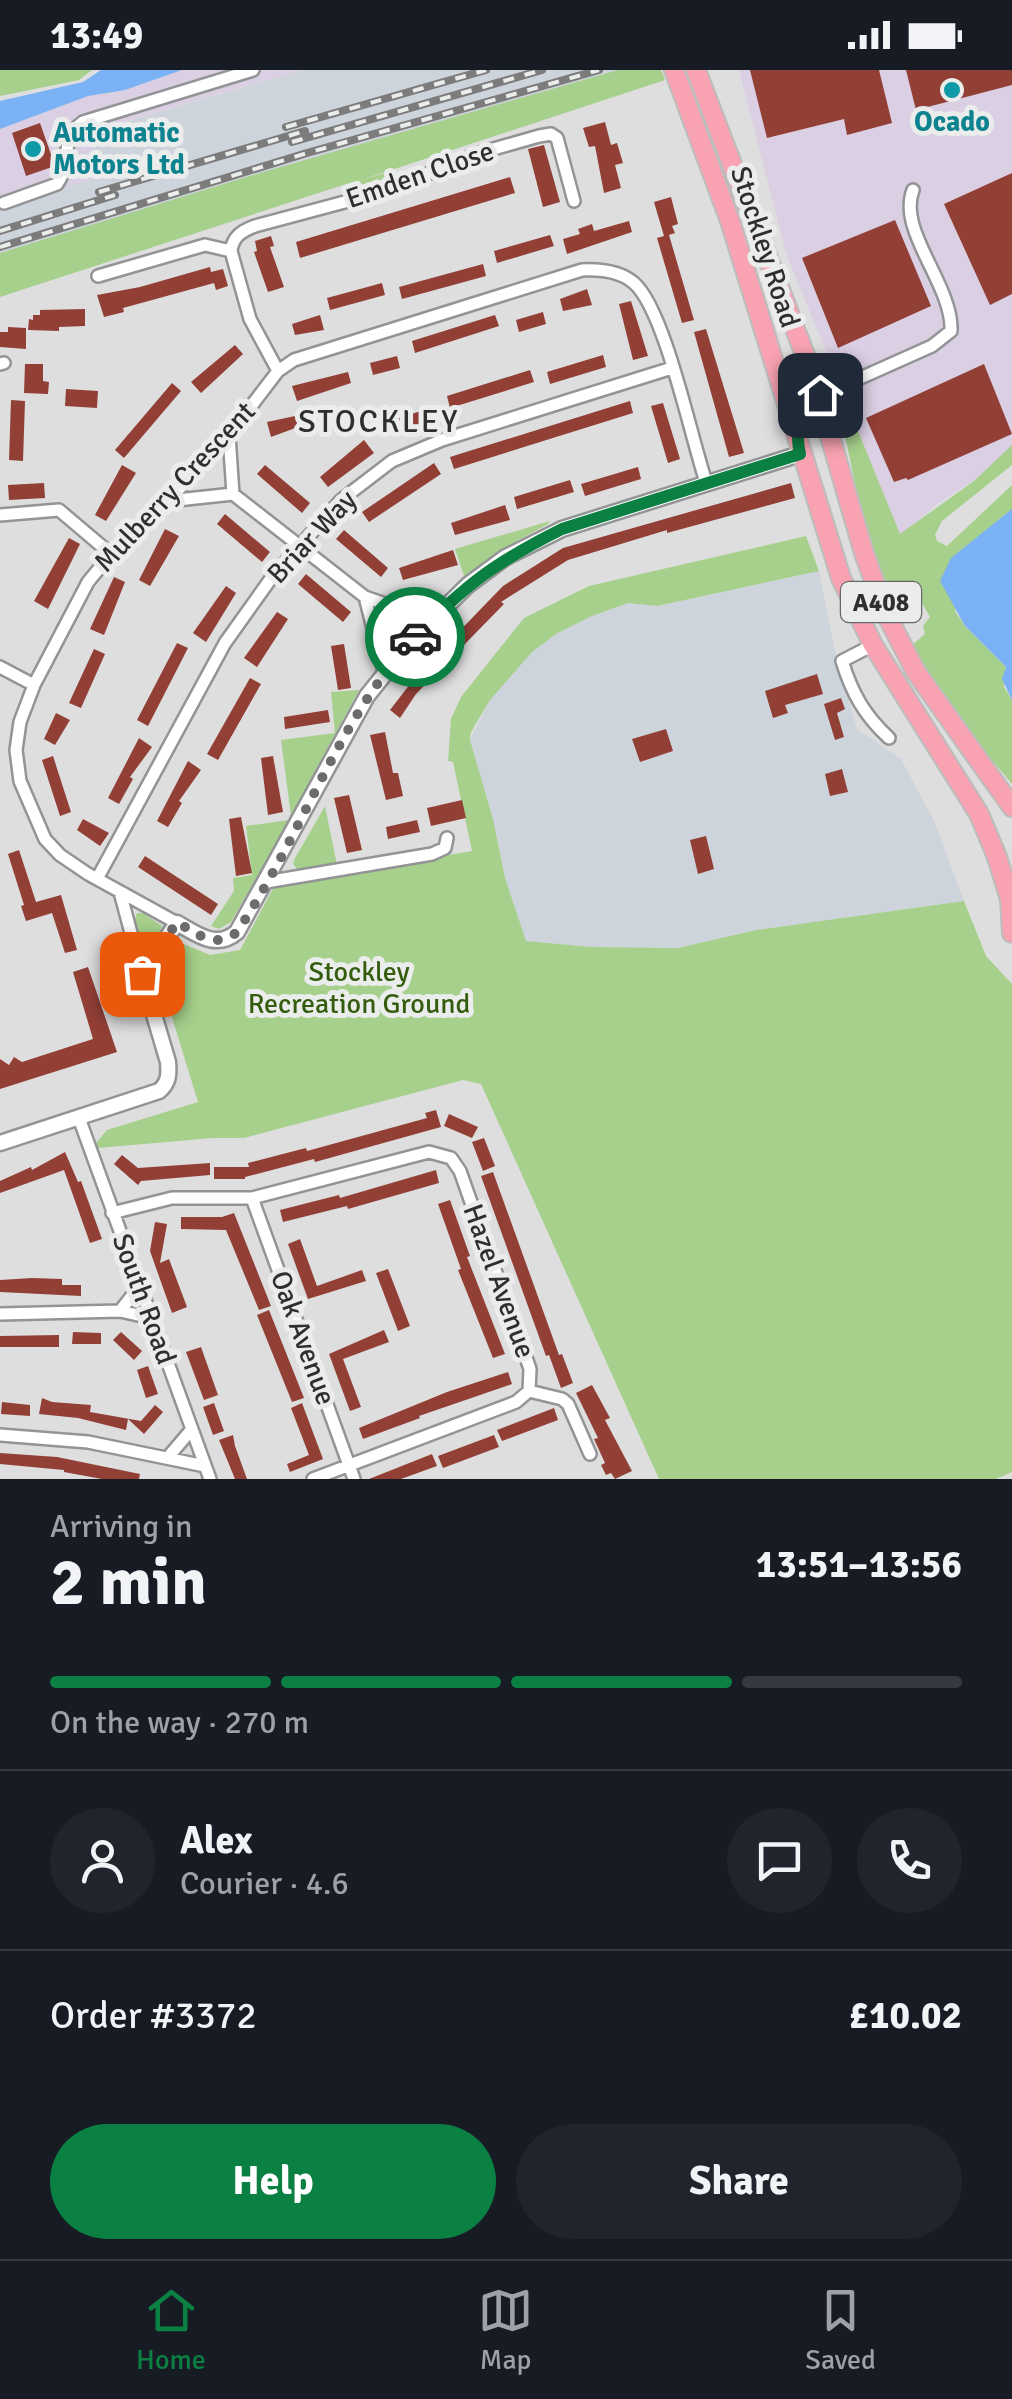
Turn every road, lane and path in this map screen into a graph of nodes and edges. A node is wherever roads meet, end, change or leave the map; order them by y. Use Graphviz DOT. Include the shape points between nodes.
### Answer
graph roads {
  1 [pos="253,70"];
  2 [pos="674,70"];
  3 [pos="696,70"];
  4 [pos="216,76"];
  5 [pos="913,190"];
  6 [pos="574,201"];
  7 [pos="4,203"];
  8 [pos="231,251"];
  9 [pos="98,276"];
  10 [pos="672,368"];
  11 [pos="278,371"];
  12 [pos="820,395"];
  13 [pos="229,435"];
  14 [pos="795,435"];
  15 [pos="800,454"];
  16 [pos="706,482"];
  17 [pos="233,494"];
  18 [pos="168,501"];
  19 [pos="0,514"];
  20 [pos="299,546"];
  21 [pos="111,554"];
  22 [pos="364,597"];
  23 [pos="443,609"];
  24 [pos="873,645"];
  25 [pos="0,667"];
  26 [pos="384,671"];
  27 [pos="34,684"];
  28 [pos="889,738"];
  29 [pos="1012,808"];
  30 [pos="448,838"];
  31 [pos="96,878"];
  32 [pos="266,882"];
  33 [pos="120,892"];
  34 [pos="177,922"];
  35 [pos="1012,933"];
  36 [pos="142,974"];
  37 [pos="78,1118"];
  38 [pos="0,1143"];
  39 [pos="252,1198"];
  40 [pos="112,1213"];
  41 [pos="140,1287"];
  42 [pos="120,1311"];
  43 [pos="0,1314"];
  44 [pos="151,1318"];
  45 [pos="529,1391"];
  46 [pos="192,1429"];
  47 [pos="0,1435"];
  48 [pos="590,1454"];
  49 [pos="169,1456"];
  50 [pos="349,1466"];
  51 [pos="208,1473"];
  52 [pos="312,1479"];
  53 [pos="354,1479"];
  1 -- 4 [label="street"];
  2 -- 14 [label="main road, Stockley Road / A408" via="730,221"];
  3 -- 12 [label="main road, Stockley Road / A408"];
  4 -- 7 [label="street" via="84,122 68,136 57,184"];
  5 -- 12 [label="street" via="912,221 949,308 951,331 932,346"];
  6 -- 8 [label="street, Emden Close" via="557,138 548,134 382,192 255,226 232,241"];
  8 -- 9 [label="street" via="205,244"];
  8 -- 11 [label="street" via="250,320"];
  10 -- 11 [label="street, Mulberry Crescent" via="644,293 622,275 582,270 294,360"];
  10 -- 16 [label="street, Mulberry Crescent"];
  10 -- 20 [label="street, Briar Way" via="392,461 341,500"];
  11 -- 13 [label="street, Mulberry Crescent"];
  12 -- 14 [label="street" via="808,403"];
  12 -- 29 [label="main road, Stockley Road / A408" via="864,553 892,625 924,685"];
  13 -- 17 [label="street"];
  13 -- 18 [label="street, Mulberry Crescent"];
  14 -- 15 [label="main road, Stockley Road / A408"];
  15 -- 16 [label="street"];
  15 -- 24 [label="main road, Stockley Road / A408" via="841,578"];
  16 -- 23 [label="street" via="525,546"];
  17 -- 18 [label="street"];
  17 -- 20 [label="street"];
  18 -- 21 [label="street, Mulberry Crescent"];
  19 -- 21 [label="street" via="59,510"];
  20 -- 22 [label="street"];
  20 -- 31 [label="street, Briar Way" via="225,644"];
  21 -- 27 [label="street, Mulberry Crescent" via="88,582"];
  22 -- 23 [label="street"];
  22 -- 26 [label="street"];
  23 -- 26 [label="street"];
  24 -- 28 [label="street" via="842,662 856,699"];
  24 -- 35 [label="main road, Stockley Road / A408" via="979,814 1010,898"];
  25 -- 27 [label="street"];
  26 -- 32 [label="street"];
  27 -- 31 [label="street, Mulberry Crescent" via="17,735 22,791 46,839"];
  30 -- 32 [label="street" via="432,854"];
  31 -- 33 [label="street, Mulberry Crescent"];
  32 -- 34 [label="street" via="234,936 213,941"];
  33 -- 34 [label="street, Mulberry Crescent"];
  33 -- 36 [label="street"];
  34 -- 36 [label="street"];
  36 -- 37 [label="street" via="168,1080 159,1091"];
  37 -- 38 [label="street"];
  37 -- 40 [label="street, South Road"];
  39 -- 40 [label="street" via="172,1198"];
  39 -- 45 [label="street, Hazel Avenue" via="429,1152 452,1158 530,1369"];
  39 -- 50 [label="street, Oak Avenue"];
  40 -- 41 [label="street, South Road"];
  41 -- 42 [label="street"];
  41 -- 44 [label="street, South Road"];
  42 -- 43 [label="street"];
  42 -- 44 [label="street"];
  44 -- 46 [label="street, South Road"];
  45 -- 48 [label="street" via="568,1404"];
  45 -- 50 [label="street" via="516,1402"];
  46 -- 49 [label="street"];
  46 -- 51 [label="street, South Road"];
  47 -- 49 [label="street"];
  49 -- 51 [label="street"];
  50 -- 52 [label="street"];
  50 -- 53 [label="street, Oak Avenue"];
}
